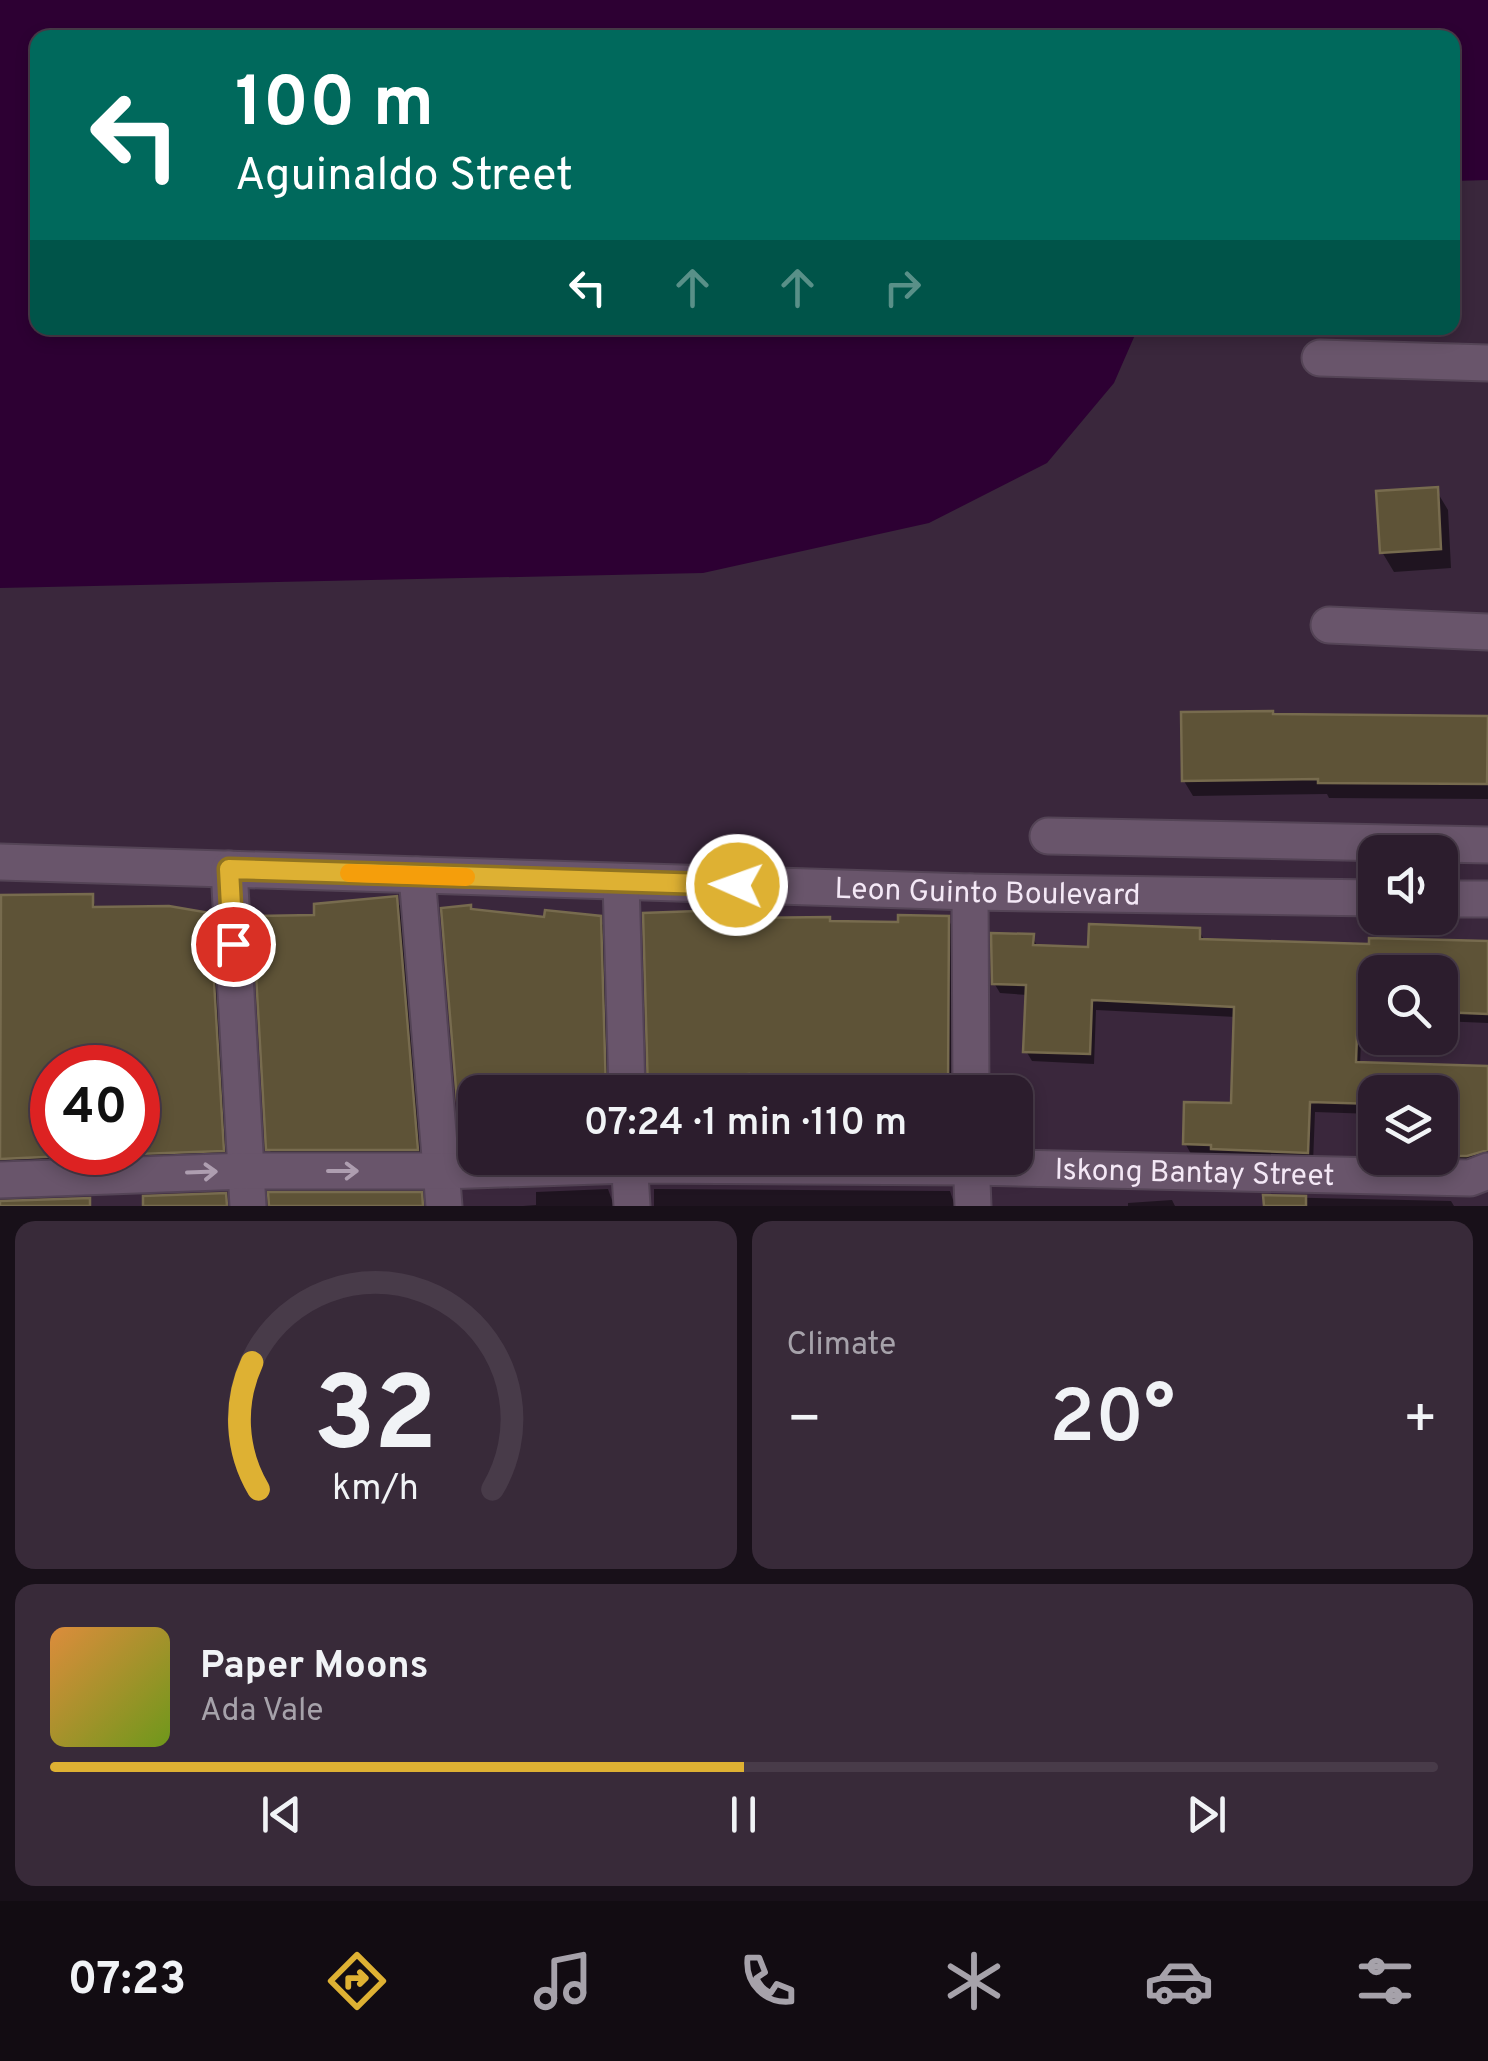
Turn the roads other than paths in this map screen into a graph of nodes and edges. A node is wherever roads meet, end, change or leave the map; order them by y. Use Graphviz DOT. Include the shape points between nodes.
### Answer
graph roads {
  1 [pos="1320,358"];
  2 [pos="1488,363"];
  3 [pos="1329,625"];
  4 [pos="1488,632"];
  5 [pos="1048,836"];
  6 [pos="1488,846"];
  7 [pos="0,862"];
  8 [pos="229,869"];
  9 [pos="417,876"];
  10 [pos="621,882"];
  11 [pos="970,892"];
  12 [pos="1358,898"];
  13 [pos="1458,898"];
  14 [pos="1488,899"];
  15 [pos="627,1075"];
  16 [pos="971,1075"];
  17 [pos="1033,1165"];
  18 [pos="458,1169"];
  19 [pos="246,1170"];
  20 [pos="442,1170"];
  21 [pos="630,1175"];
  22 [pos="972,1175"];
  23 [pos="0,1180"];
  24 [pos="1475,1185"];
  25 [pos="109,1191"];
  26 [pos="248,1206"];
  27 [pos="444,1206"];
  28 [pos="632,1206"];
  29 [pos="973,1206"];
  1 -- 2 [label="street"];
  3 -- 4 [label="street"];
  5 -- 6 [label="street"];
  7 -- 8 [label="street, Leon Guinto Boulevard"];
  8 -- 9 [label="street, Leon Guinto Boulevard"];
  8 -- 19 [label="street"];
  9 -- 10 [label="street, Leon Guinto Boulevard"];
  9 -- 20 [label="street"];
  10 -- 11 [label="street, Leon Guinto Boulevard"];
  10 -- 15 [label="street"];
  11 -- 12 [label="street, Leon Guinto Boulevard"];
  11 -- 16 [label="street"];
  13 -- 14 [label="street"];
  17 -- 24 [label="street, Iskong Bantay Street"];
  18 -- 20 [label="street, Iskong Bantay Street"];
  19 -- 20 [label="street, Iskong Bantay Street, one-way"];
  25 -- 19 [label="street, Iskong Bantay Street, one-way"];
  19 -- 26 [label="street"];
  20 -- 27 [label="street"];
  21 -- 28 [label="street"];
  22 -- 29 [label="street"];
  23 -- 25 [label="street, Iskong Bantay Street"];
}
